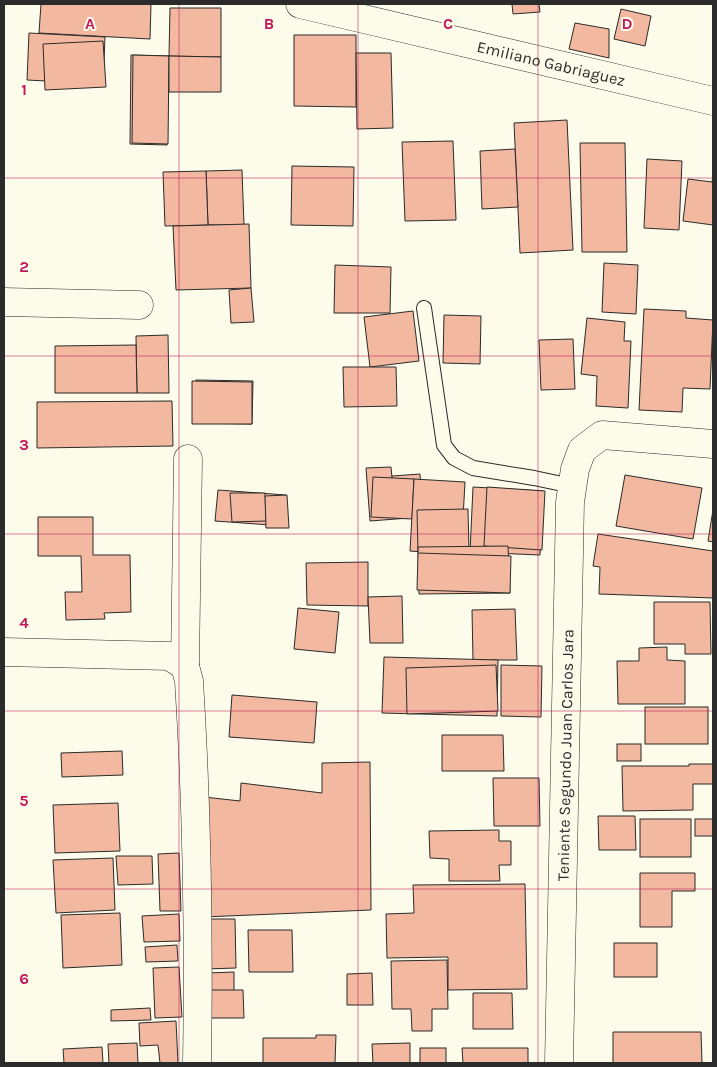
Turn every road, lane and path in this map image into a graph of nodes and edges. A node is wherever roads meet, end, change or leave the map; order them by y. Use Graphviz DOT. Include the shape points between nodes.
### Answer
graph roads {
  1 [pos="300,4"];
  2 [pos="713,101"];
  3 [pos="4,302"];
  4 [pos="139,305"];
  5 [pos="424,308"];
  6 [pos="713,444"];
  7 [pos="188,459"];
  8 [pos="572,486"];
  9 [pos="4,652"];
  10 [pos="185,666"];
  11 [pos="197,1063"];
  12 [pos="559,1063"];
  1 -- 2 [label="street, Emiliano Gabriaguez"];
  3 -- 4 [label="street"];
  5 -- 8 [label="lane" via="444,445 454,458 473,468"];
  6 -- 8 [label="street, Teniente Segundo Juan Carlos Jara" via="602,435 582,450"];
  7 -- 10 [label="street"];
  8 -- 12 [label="street, Teniente Segundo Juan Carlos Jara"];
  9 -- 10 [label="street" via="169,656"];
  10 -- 11 [label="street" via="189,681 194,792"];
}
